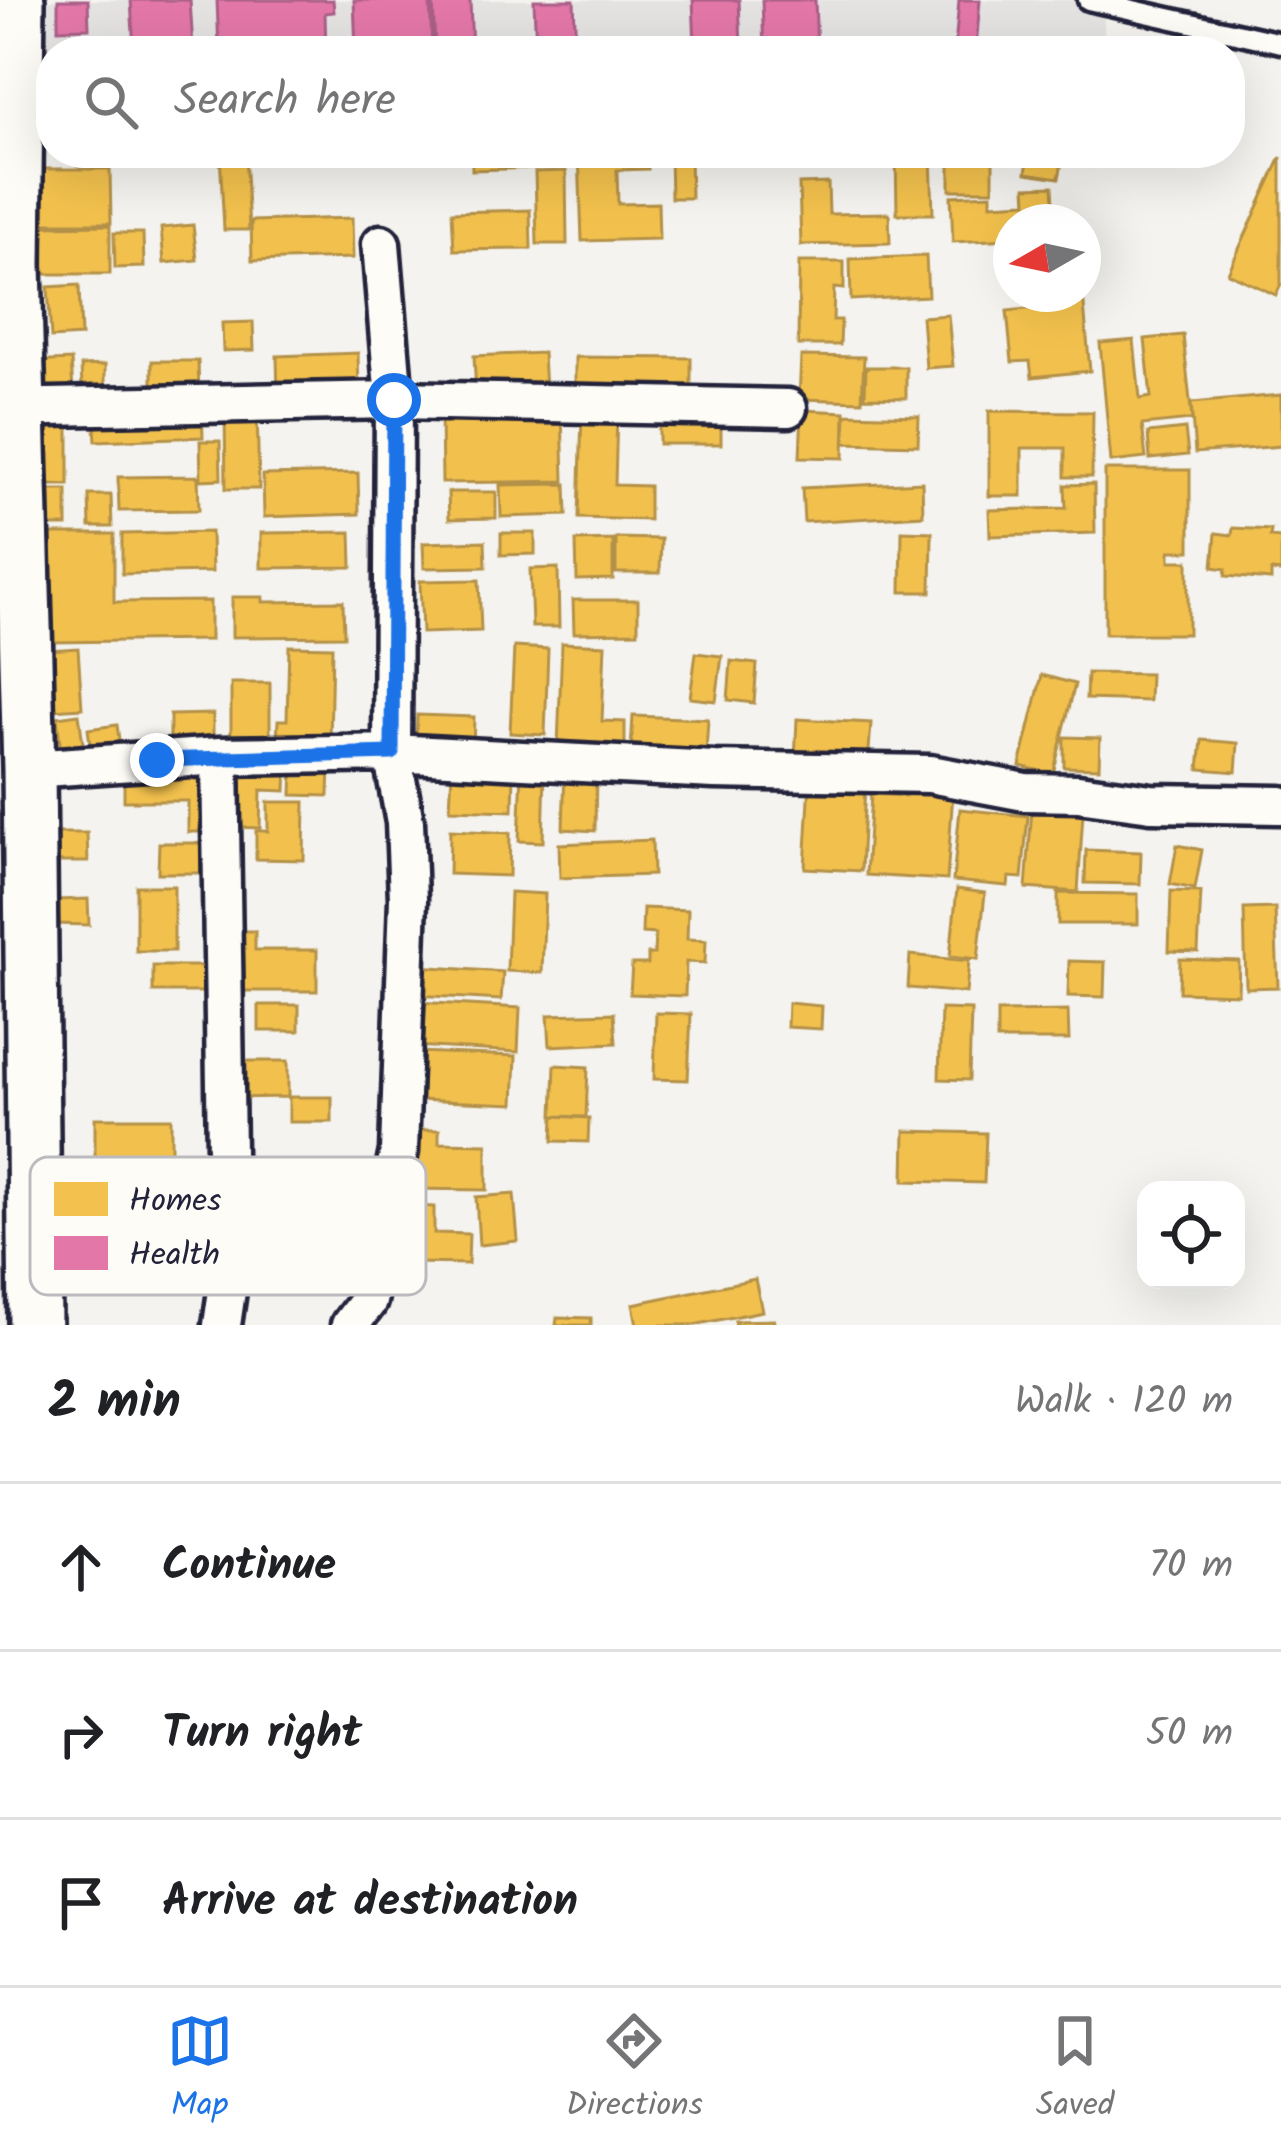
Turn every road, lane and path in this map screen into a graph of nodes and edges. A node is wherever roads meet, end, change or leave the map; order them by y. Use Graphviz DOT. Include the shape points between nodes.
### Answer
graph roads {
  1 [pos="19,0"];
  2 [pos="1088,0"];
  3 [pos="1281,44"];
  4 [pos="8,89"];
  5 [pos="380,244"];
  6 [pos="394,400"];
  7 [pos="9,408"];
  8 [pos="788,408"];
  9 [pos="12,700"];
  10 [pos="392,753"];
  11 [pos="220,756"];
  12 [pos="29,769"];
  13 [pos="1281,805"];
  14 [pos="33,1157"];
  15 [pos="226,1157"];
  16 [pos="397,1157"];
  17 [pos="35,1295"];
  18 [pos="226,1295"];
  19 [pos="369,1295"];
  20 [pos="35,1325"];
  21 [pos="222,1325"];
  22 [pos="350,1325"];
  1 -- 4 [label="street"];
  2 -- 3 [label="lane"];
  4 -- 7 [label="street"];
  5 -- 6 [label="street"];
  6 -- 7 [label="street"];
  6 -- 8 [label="street"];
  6 -- 10 [label="street"];
  7 -- 9 [label="street"];
  9 -- 12 [label="street"];
  10 -- 11 [label="street"];
  10 -- 13 [label="street" via="930,774 1025,793"];
  10 -- 16 [label="street" via="408,899"];
  11 -- 12 [label="street"];
  11 -- 15 [label="street"];
  12 -- 14 [label="street"];
  17 -- 20 [label="street"];
  18 -- 21 [label="street"];
  19 -- 22 [label="street"];
}
